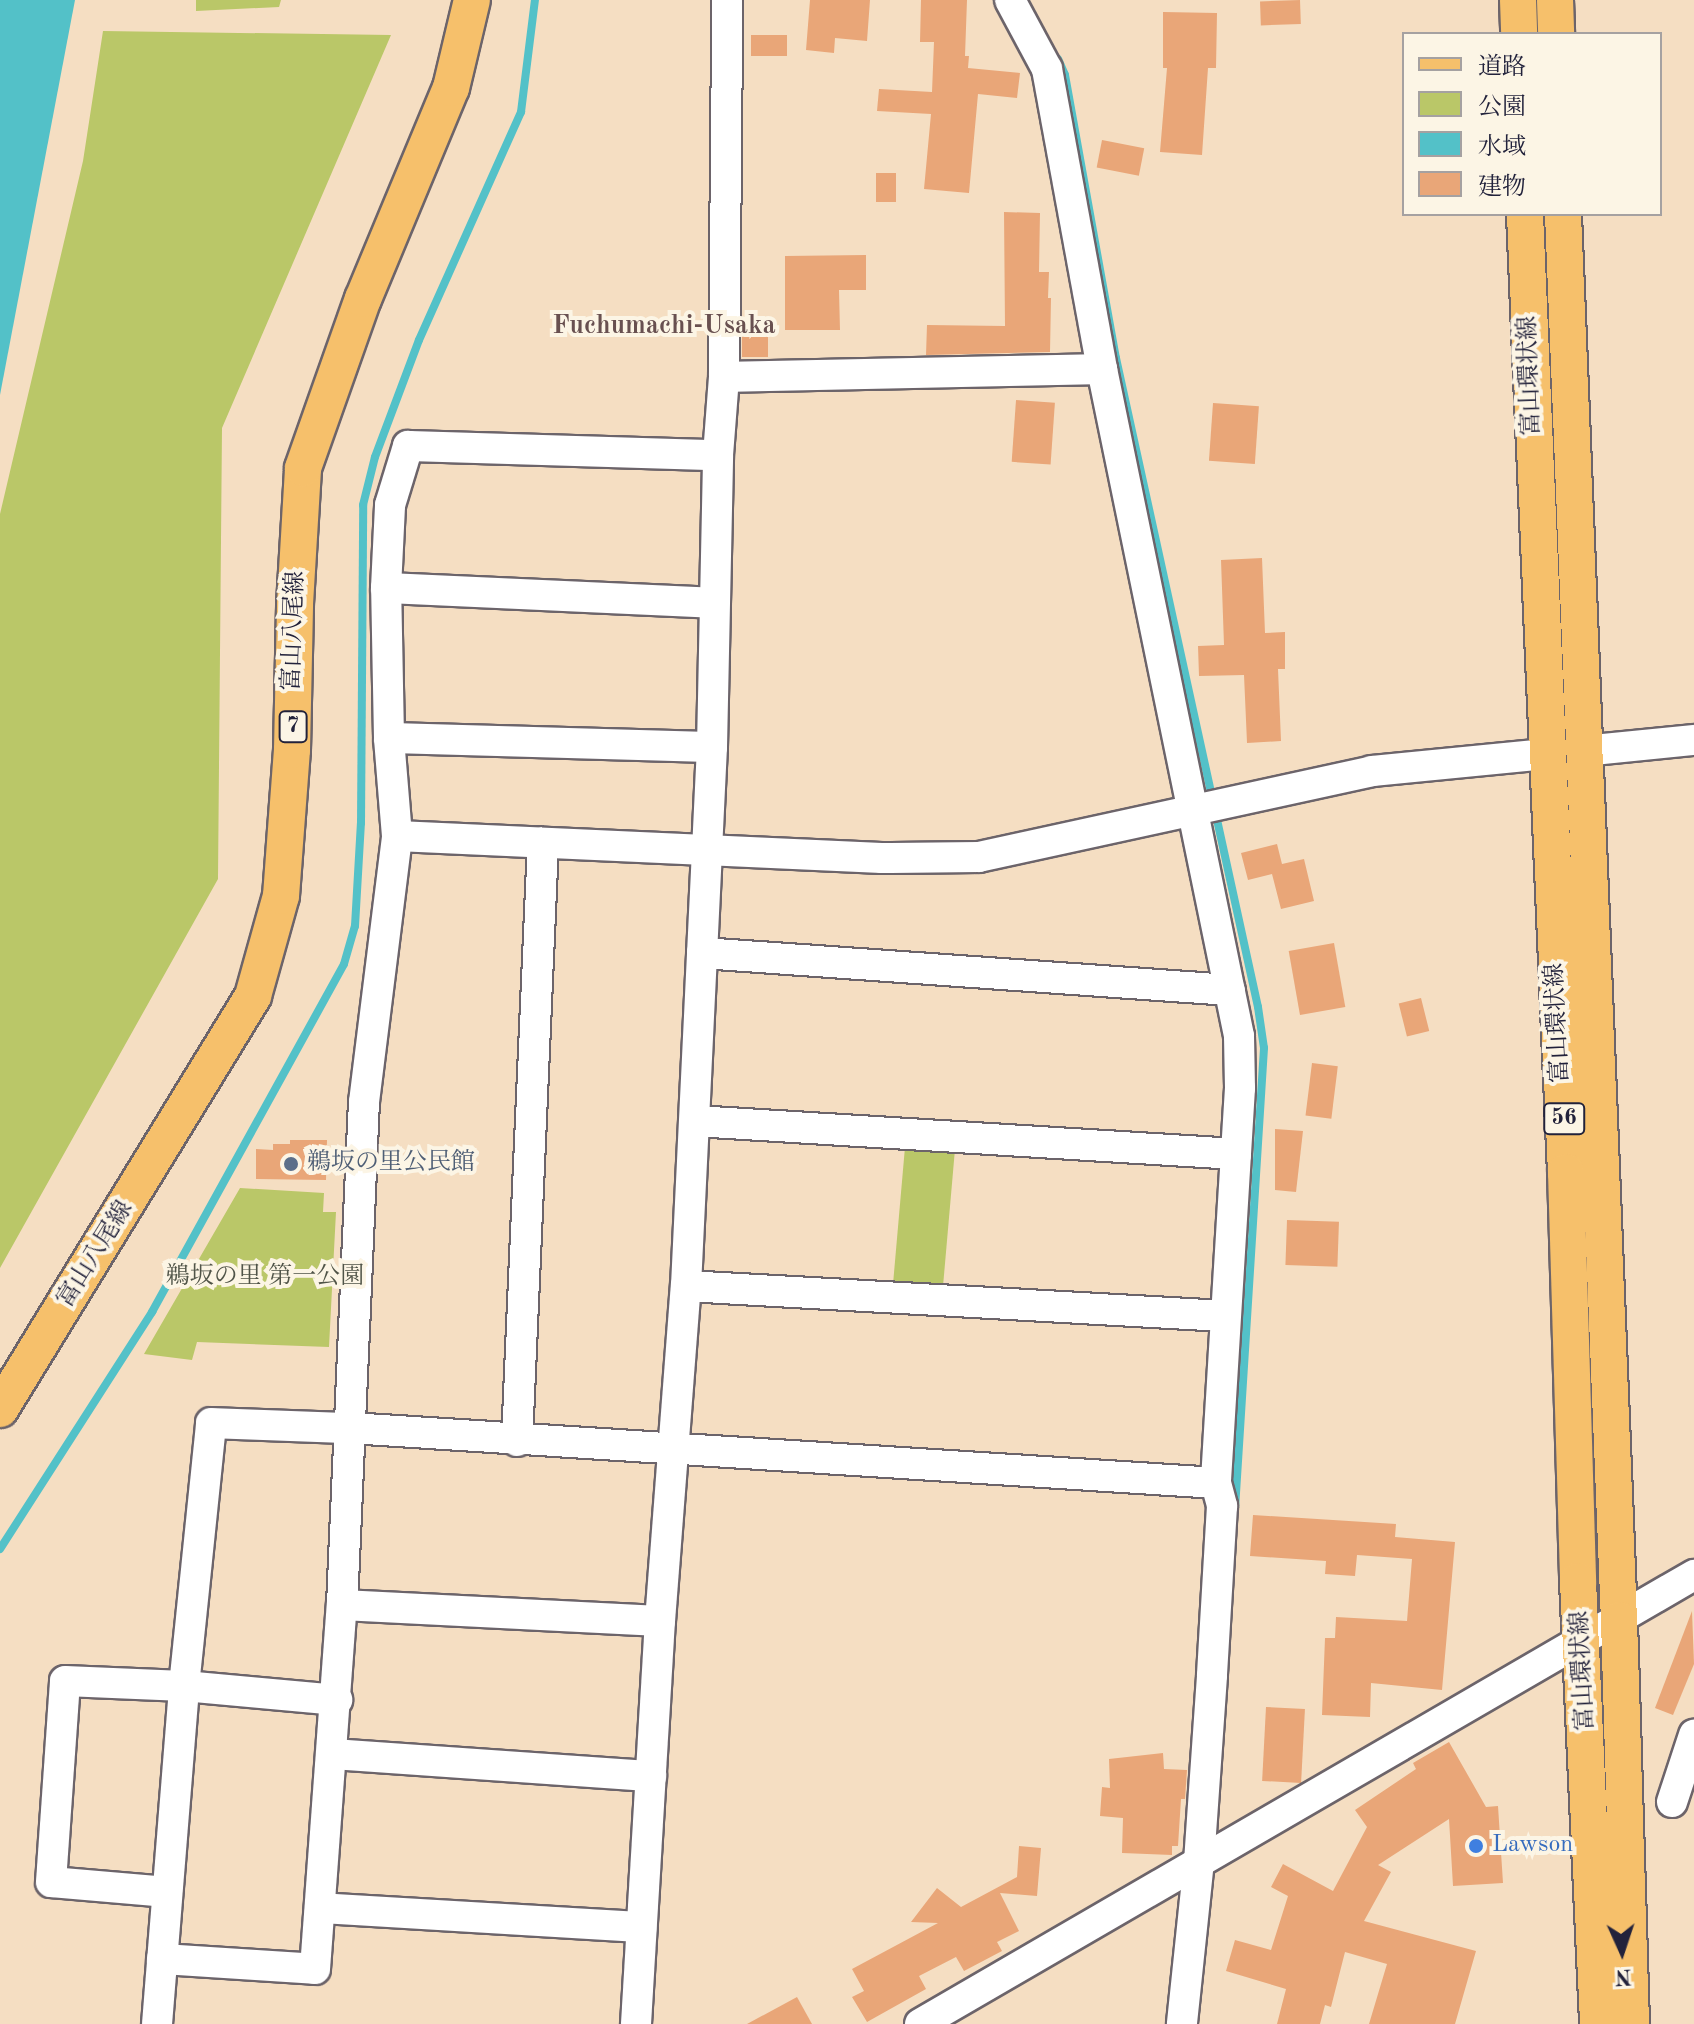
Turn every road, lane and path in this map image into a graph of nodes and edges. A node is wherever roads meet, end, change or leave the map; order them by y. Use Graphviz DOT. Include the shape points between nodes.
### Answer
graph roads {
  1 [pos="472,0"];
  2 [pos="481,0"];
  3 [pos="727,0"];
  4 [pos="1010,0"];
  5 [pos="1518,0"];
  6 [pos="1555,0"];
  7 [pos="1519,32"];
  8 [pos="1556,32"];
  9 [pos="451,88"];
  10 [pos="1525,216"];
  11 [pos="1563,216"];
  12 [pos="1102,369"];
  13 [pos="724,377"];
  14 [pos="718,455"];
  15 [pos="386,588"];
  16 [pos="714,603"];
  17 [pos="389,738"];
  18 [pos="1694,740"];
  19 [pos="712,747"];
  20 [pos="1583,751"];
  21 [pos="1546,754"];
  22 [pos="1191,810"];
  23 [pos="397,836"];
  24 [pos="543,843"];
  25 [pos="707,850"];
  26 [pos="702,953"];
  27 [pos="1230,990"];
  28 [pos="695,1121"];
  29 [pos="1236,1154"];
  30 [pos="686,1286"];
  31 [pos="1225,1316"];
  32 [pos="0,1409"];
  33 [pos="350,1428"];
  34 [pos="517,1441"];
  35 [pos="674,1449"];
  36 [pos="1216,1483"];
  37 [pos="1694,1575"];
  38 [pos="342,1605"];
  39 [pos="1619,1620"];
  40 [pos="660,1621"];
  41 [pos="1582,1641"];
  42 [pos="184,1686"];
  43 [pos="337,1700"];
  44 [pos="1694,1735"];
  45 [pos="333,1754"];
  46 [pos="651,1776"];
  47 [pos="1672,1802"];
  48 [pos="1199,1861"];
  49 [pos="167,1892"];
  50 [pos="320,1908"];
  51 [pos="641,1927"];
  52 [pos="162,1959"];
  53 [pos="157,2024"];
  54 [pos="636,2024"];
  55 [pos="920,2024"];
  56 [pos="1182,2024"];
  57 [pos="1598,2024"];
  58 [pos="1631,2024"];
  1 -- 9 [label="main road, 富山八尾線 / 7"];
  2 -- 9 [label="street"];
  3 -- 13 [label="street"];
  4 -- 12 [label="street" via="1047,69"];
  5 -- 7 [label="main road"];
  6 -- 8 [label="main road"];
  9 -- 32 [label="main road, 富山八尾線 / 7" via="363,299 303,468 281,896 253,996"];
  10 -- 21 [label="main road, 富山環状線 / 56"];
  11 -- 20 [label="main road, 富山環状線 / 56"];
  12 -- 13 [label="street"];
  12 -- 22 [label="street"];
  13 -- 14 [label="street"];
  14 -- 15 [label="street" via="408,446 390,505"];
  14 -- 16 [label="street"];
  15 -- 16 [label="street"];
  15 -- 17 [label="street"];
  16 -- 19 [label="street"];
  17 -- 19 [label="street"];
  17 -- 23 [label="street"];
  18 -- 20 [label="street"];
  19 -- 25 [label="street"];
  20 -- 39 [label="main road, 富山環状線 / 56"];
  21 -- 22 [label="street" via="1372,771"];
  21 -- 41 [label="main road, 富山環状線 / 56"];
  22 -- 25 [label="street" via="979,857"];
  22 -- 27 [label="street"];
  23 -- 24 [label="street"];
  23 -- 33 [label="street" via="364,1102"];
  24 -- 25 [label="street"];
  24 -- 34 [label="street"];
  25 -- 26 [label="street"];
  26 -- 27 [label="street"];
  26 -- 28 [label="street"];
  27 -- 29 [label="street" via="1239,1036"];
  28 -- 29 [label="street"];
  28 -- 30 [label="street"];
  29 -- 31 [label="street"];
  30 -- 31 [label="street"];
  30 -- 35 [label="street"];
  31 -- 36 [label="street"];
  33 -- 34 [label="street"];
  33 -- 38 [label="street"];
  33 -- 42 [label="street" via="211,1423"];
  34 -- 35 [label="street"];
  35 -- 36 [label="street"];
  35 -- 40 [label="street"];
  36 -- 48 [label="street" via="1222,1506"];
  37 -- 39 [label="street"];
  38 -- 40 [label="street"];
  38 -- 43 [label="street"];
  39 -- 41 [label="street"];
  39 -- 58 [label="main road, 富山環状線 / 56"];
  40 -- 46 [label="street"];
  41 -- 48 [label="street"];
  41 -- 57 [label="main road, 富山環状線 / 56"];
  42 -- 43 [label="street"];
  42 -- 49 [label="street"];
  42 -- 49 [label="street" via="65,1681 51,1882"];
  43 -- 45 [label="street"];
  44 -- 47 [label="street"];
  45 -- 46 [label="street"];
  45 -- 50 [label="street"];
  46 -- 51 [label="street"];
  48 -- 55 [label="street"];
  48 -- 56 [label="street"];
  49 -- 52 [label="street"];
  50 -- 51 [label="street"];
  50 -- 52 [label="street" via="315,1969"];
  51 -- 54 [label="street"];
  52 -- 53 [label="street"];
}
